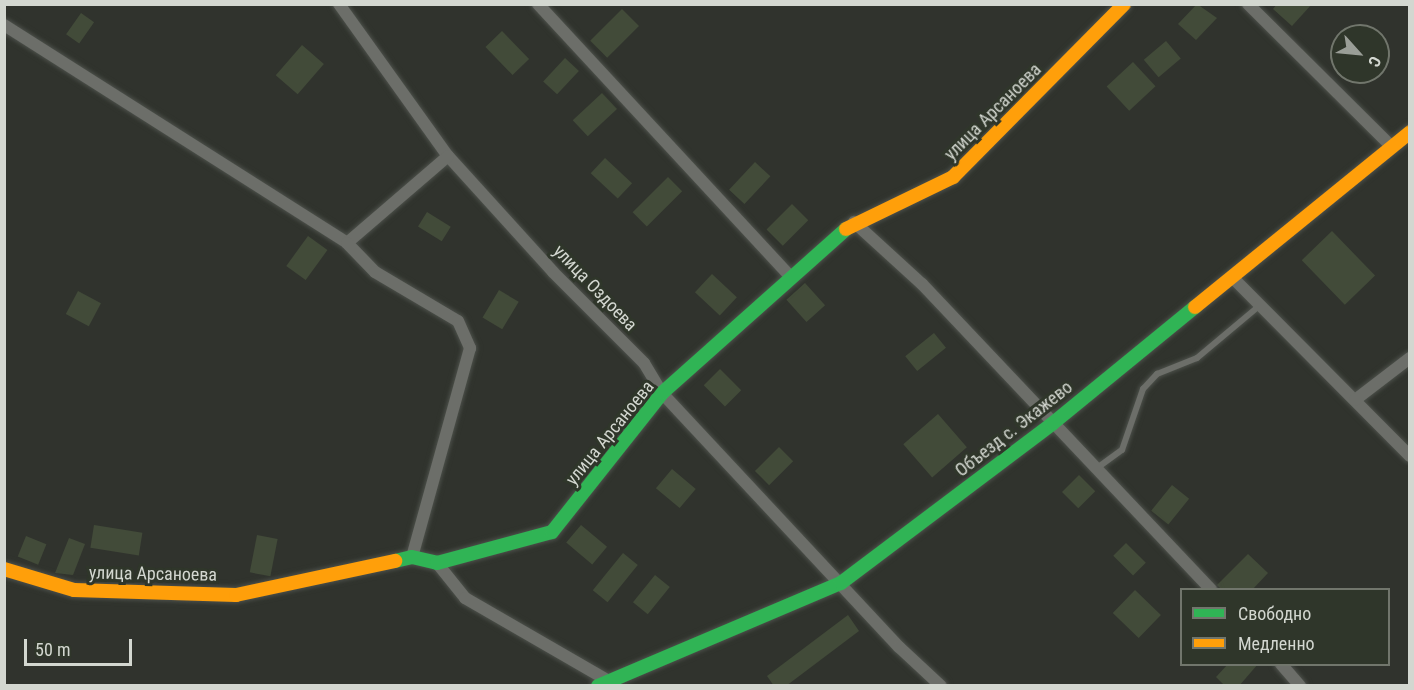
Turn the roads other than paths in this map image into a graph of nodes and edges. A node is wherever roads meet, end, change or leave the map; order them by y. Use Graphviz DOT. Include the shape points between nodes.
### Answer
graph roads {
  1 [pos="339,4"];
  2 [pos="538,4"];
  3 [pos="1124,4"];
  4 [pos="1248,4"];
  5 [pos="4,25"];
  6 [pos="1410,132"];
  7 [pos="1392,147"];
  8 [pos="448,156"];
  9 [pos="854,222"];
  10 [pos="346,243"];
  11 [pos="790,276"];
  12 [pos="1233,278"];
  13 [pos="1259,306"];
  14 [pos="1410,358"];
  15 [pos="662,393"];
  16 [pos="1355,400"];
  17 [pos="1052,424"];
  18 [pos="1410,456"];
  19 [pos="1097,468"];
  20 [pos="412,557"];
  21 [pos="437,563"];
  22 [pos="4,569"];
  23 [pos="841,583"];
  24 [pos="1208,588"];
  25 [pos="1283,666"];
  26 [pos="604,683"];
  27 [pos="941,686"];
  28 [pos="1300,686"];
  1 -- 8 [label="street, улица Оздоева"];
  2 -- 11 [label="street"];
  3 -- 9 [label="street, улица Арсаноева" via="953,177"];
  4 -- 7 [label="street"];
  5 -- 10 [label="street"];
  6 -- 7 [label="street, Объезд с. Экажево"];
  7 -- 12 [label="street, Объезд с. Экажево"];
  8 -- 10 [label="street"];
  8 -- 15 [label="street, улица Оздоева" via="553,272 644,363"];
  9 -- 11 [label="street, улица Арсаноева"];
  9 -- 17 [label="street" via="922,284"];
  10 -- 20 [label="street" via="375,272 458,321 470,348"];
  11 -- 15 [label="street, улица Арсаноева"];
  12 -- 13 [label="street"];
  12 -- 17 [label="street, Объезд с. Экажево"];
  13 -- 16 [label="street"];
  13 -- 19 [label="lane" via="1197,358 1143,389 1122,450"];
  14 -- 16 [label="street"];
  15 -- 21 [label="street, улица Арсаноева" via="552,532"];
  15 -- 23 [label="street, улица Оздоева"];
  16 -- 18 [label="street"];
  17 -- 19 [label="street"];
  17 -- 23 [label="street, Объезд с. Экажево"];
  19 -- 24 [label="street"];
  20 -- 21 [label="street, улица Арсаноева"];
  20 -- 22 [label="street, улица Арсаноева" via="236,595 75,590"];
  21 -- 26 [label="street" via="465,598"];
  23 -- 26 [label="street, Объезд с. Экажево"];
  23 -- 27 [label="street, улица Оздоева"];
  25 -- 28 [label="street"];
}
